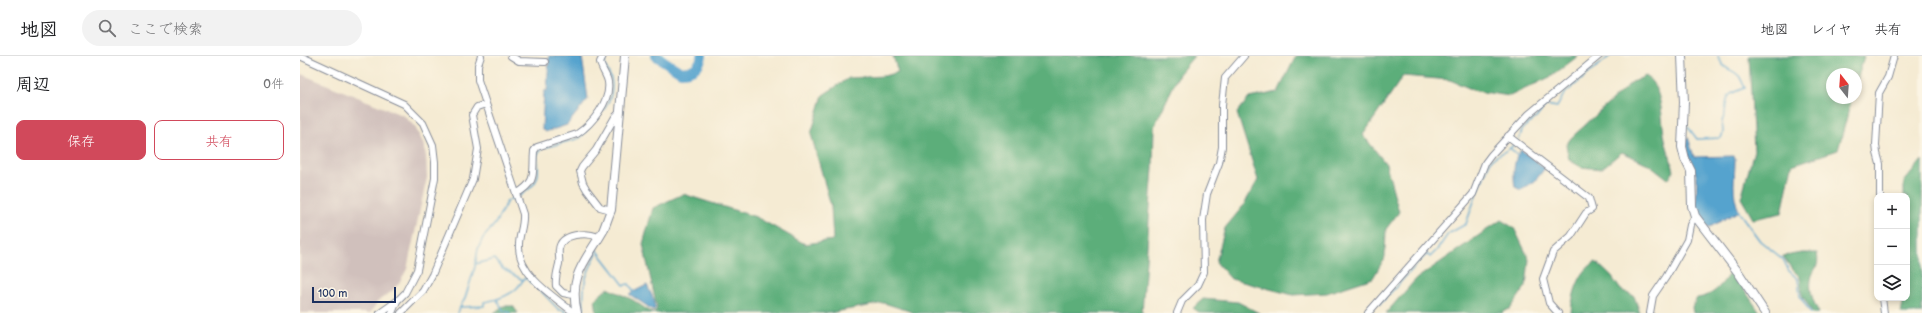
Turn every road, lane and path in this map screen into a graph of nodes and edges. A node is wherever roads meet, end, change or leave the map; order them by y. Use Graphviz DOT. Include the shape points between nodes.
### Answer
graph roads {
  1 [pos="300,56"];
  2 [pos="481,56"];
  3 [pos="511,56"];
  4 [pos="603,56"];
  5 [pos="625,56"];
  6 [pos="1244,56"];
  7 [pos="1599,56"];
  8 [pos="1682,56"];
  9 [pos="1894,56"];
  10 [pos="545,62"];
  11 [pos="486,104"];
  12 [pos="619,113"];
  13 [pos="1508,136"];
  14 [pos="1880,193"];
  15 [pos="516,196"];
  16 [pos="611,210"];
  17 [pos="1695,216"];
  18 [pos="598,237"];
  19 [pos="574,294"];
  20 [pos="1882,301"];
  21 [pos="397,302"];
  22 [pos="380,313"];
  23 [pos="392,313"];
  24 [pos="401,313"];
  25 [pos="574,313"];
  26 [pos="577,313"];
  27 [pos="1177,313"];
  28 [pos="1368,313"];
  29 [pos="1558,313"];
  30 [pos="1650,313"];
  31 [pos="1764,313"];
  32 [pos="1884,313"];
  1 -- 21 [label="street" via="404,104 423,123 430,137 435,154 435,178 420,258 414,279"];
  2 -- 11 [label="street" via="478,80"];
  3 -- 10 [label="street" via="519,61"];
  4 -- 15 [label="street" via="600,62 608,87 601,108 577,134 534,151 533,180"];
  5 -- 12 [label="street"];
  6 -- 27 [label="street" via="1225,78 1222,147 1219,163 1207,194 1203,220 1204,272 1198,285 1182,301"];
  7 -- 13 [label="street" via="1529,114"];
  8 -- 17 [label="street" via="1682,147 1691,171 1692,206"];
  9 -- 14 [label="street" via="1888,77 1879,93 1876,153 1880,164"];
  11 -- 15 [label="street"];
  11 -- 24 [label="street" via="477,107 472,115 478,149 473,179 432,275 423,291"];
  12 -- 16 [label="street"];
  12 -- 16 [label="street" via="580,171 583,183 600,207"];
  13 -- 28 [label="street" via="1485,163 1473,194"];
  13 -- 29 [label="street" via="1589,198 1592,209 1586,213 1571,236 1553,252 1543,279 1549,303"];
  15 -- 25 [label="street" via="523,222 519,242 521,261 534,280"];
  16 -- 18 [label="street"];
  17 -- 30 [label="street" via="1686,240 1653,296"];
  17 -- 31 [label="street" via="1738,272"];
  18 -- 19 [label="street" via="577,274"];
  18 -- 19 [label="street" via="591,233 571,236 560,245 556,286 563,293"];
  19 -- 26 [label="street"];
  20 -- 32 [label="street"];
  21 -- 22 [label="street"];
  21 -- 23 [label="street"];
}
